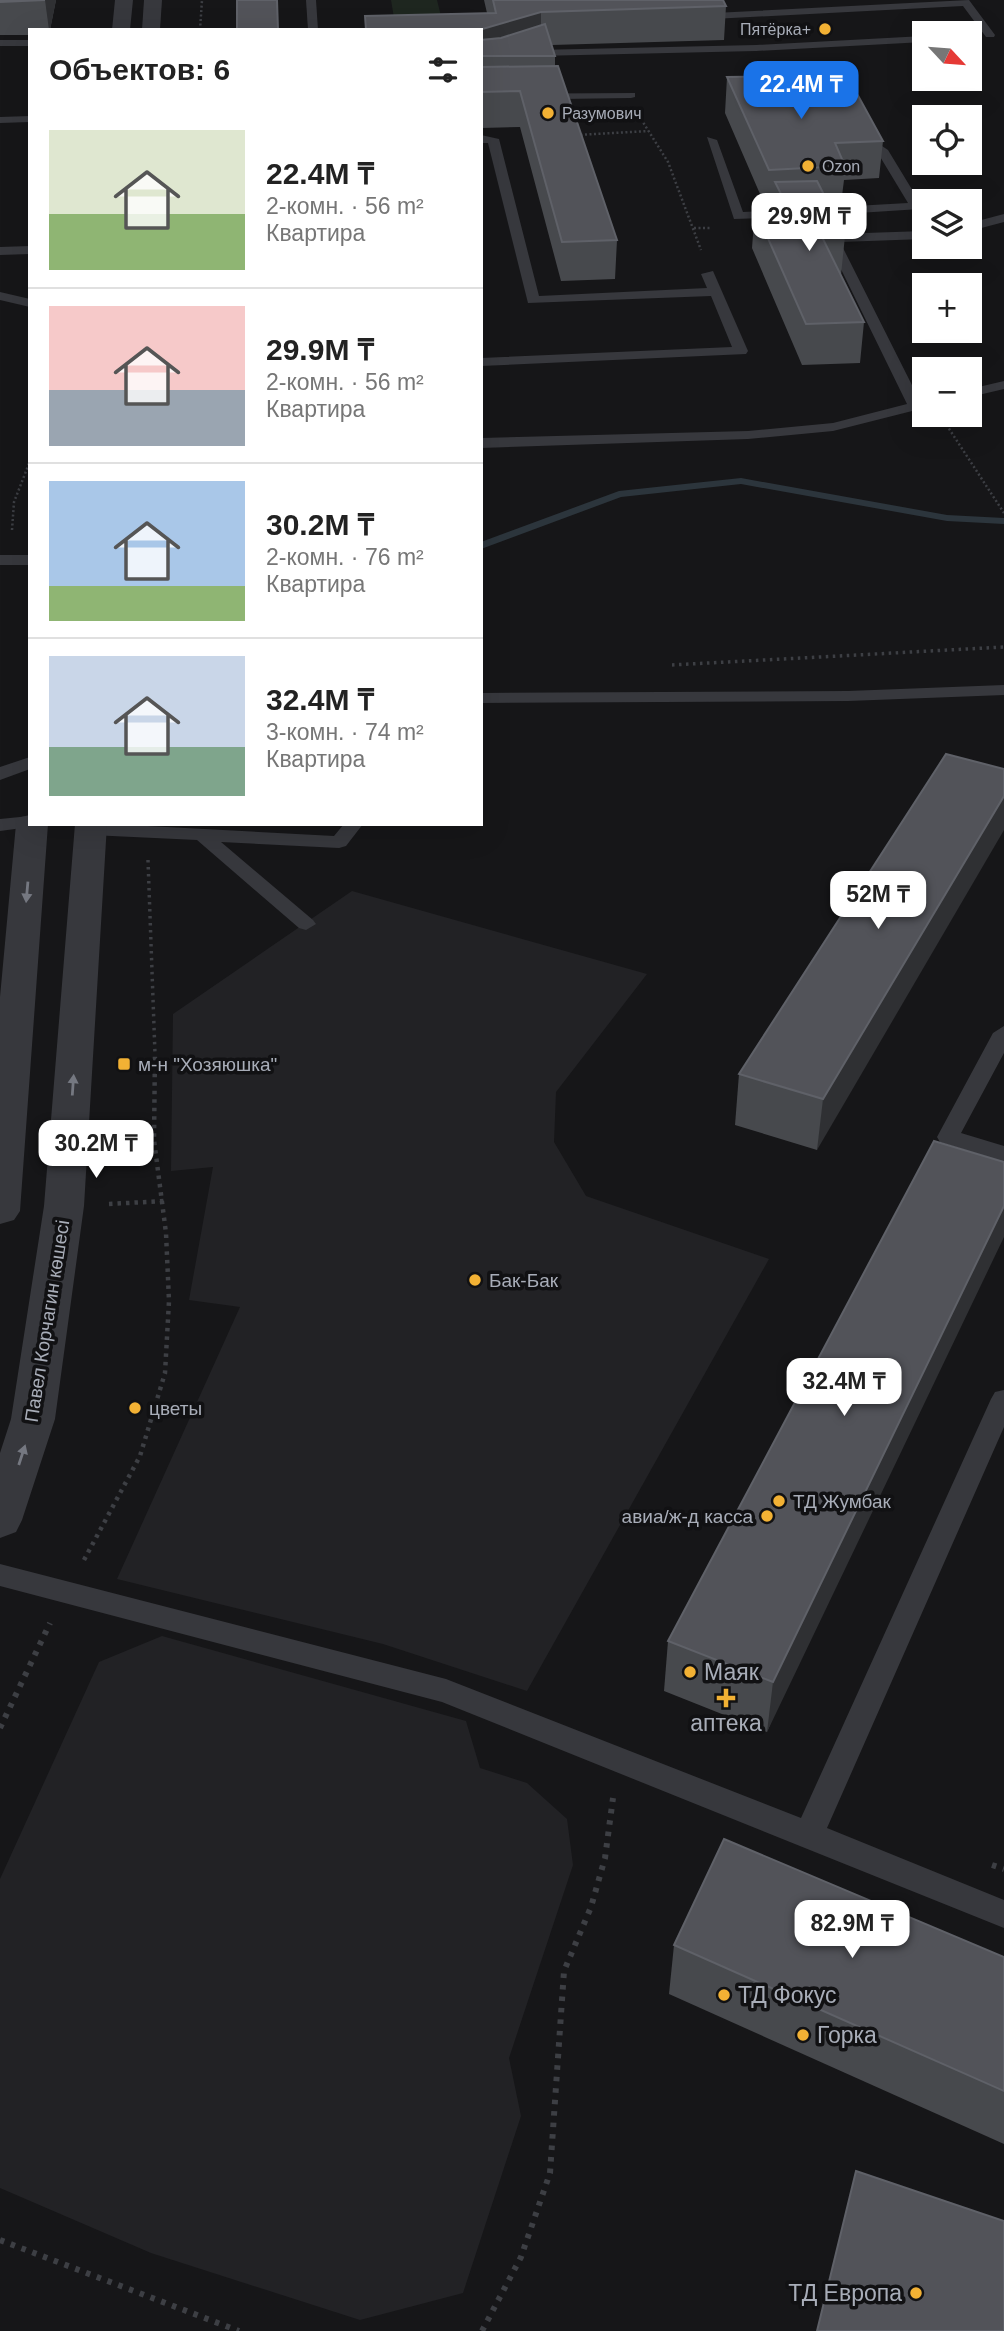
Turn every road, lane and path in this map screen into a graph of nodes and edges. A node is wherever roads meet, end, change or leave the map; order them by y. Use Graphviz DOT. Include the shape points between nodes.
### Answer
graph roads {
  1 [pos="124,0"];
  2 [pos="153,0"];
  3 [pos="202,0"];
  4 [pos="311,0"];
  5 [pos="732,0"];
  6 [pos="965,2"];
  7 [pos="684,17"];
  8 [pos="742,21"];
  9 [pos="121,28"];
  10 [pos="151,28"];
  11 [pos="201,28"];
  12 [pos="313,28"];
  13 [pos="982,35"];
  14 [pos="990,35"];
  15 [pos="1004,36"];
  16 [pos="912,38"];
  17 [pos="0,43"];
  18 [pos="28,43"];
  19 [pos="483,69"];
  20 [pos="631,95"];
  21 [pos="483,97"];
  22 [pos="28,119"];
  23 [pos="0,120"];
  24 [pos="649,131"];
  25 [pos="571,135"];
  26 [pos="483,139"];
  27 [pos="711,140"];
  28 [pos="882,150"];
  29 [pos="805,213"];
  30 [pos="1004,218"];
  31 [pos="982,224"];
  32 [pos="1004,233"];
  33 [pos="982,234"];
  34 [pos="912,235"];
  35 [pos="831,238"];
  36 [pos="28,250"];
  37 [pos="0,251"];
  38 [pos="708,274"];
  39 [pos="716,292"];
  40 [pos="0,296"];
  41 [pos="28,303"];
  42 [pos="483,362"];
  43 [pos="1004,386"];
  44 [pos="982,391"];
  45 [pos="912,392"];
  46 [pos="912,407"];
  47 [pos="947,427"];
  48 [pos="483,442"];
  49 [pos="28,466"];
  50 [pos="1004,513"];
  51 [pos="5,560"];
  52 [pos="28,560"];
  53 [pos="1004,690"];
  54 [pos="483,698"];
  55 [pos="28,763"];
  56 [pos="0,774"];
  57 [pos="28,823"];
  58 [pos="0,825"];
  59 [pos="31,826"];
  60 [pos="91,826"];
  61 [pos="352,826"];
  62 [pos="147,830"];
  63 [pos="204,837"];
  64 [pos="306,924"];
  65 [pos="1004,1033"];
  66 [pos="1004,1154"];
  67 [pos="164,1201"];
  68 [pos="64,1206"];
  69 [pos="0,1212"];
  70 [pos="1004,1399"];
  71 [pos="0,1520"];
  72 [pos="0,1575"];
  73 [pos="66,1591"];
  74 [pos="0,1728"];
  75 [pos="628,1763"];
  76 [pos="843,1848"];
  77 [pos="980,1861"];
  78 [pos="1004,1869"];
  79 [pos="1004,1914"];
  80 [pos="0,2239"];
  81 [pos="239,2331"];
  82 [pos="482,2331"];
  1 -- 9 [label="street"];
  2 -- 10 [label="street"];
  3 -- 11 [label="path"];
  4 -- 12 [label="lane"];
  5 -- 8 [label="lane"];
  6 -- 8 [label="lane"];
  6 -- 14 [label="lane"];
  7 -- 8 [label="lane"];
  13 -- 14 [label="lane"];
  14 -- 15 [label="lane"];
  16 -- 19 [label="lane" via="536,53"];
  17 -- 18 [label="lane"];
  20 -- 21 [label="lane"];
  20 -- 24 [label="path" via="630,102"];
  22 -- 23 [label="lane"];
  24 -- 25 [label="path"];
  24 -- 38 [label="path" via="668,162"];
  26 -- 39 [label="lane" via="492,139 533,300"];
  27 -- 29 [label="lane" via="738,216"];
  28 -- 29 [label="lane" via="916,206"];
  29 -- 35 [label="lane"];
  30 -- 31 [label="lane"];
  32 -- 33 [label="lane"];
  34 -- 35 [label="lane"];
  35 -- 45 [label="lane"];
  36 -- 37 [label="lane"];
  38 -- 39 [label="lane"];
  39 -- 42 [label="lane" via="741,351"];
  40 -- 41 [label="lane"];
  43 -- 44 [label="lane"];
  46 -- 48 [label="lane" via="833,427 748,435"];
  47 -- 50 [label="path"];
  49 -- 51 [label="path" via="14,502"];
  51 -- 52 [label="lane"];
  53 -- 54 [label="lane" via="848,696"];
  55 -- 56 [label="lane"];
  57 -- 58 [label="lane"];
  59 -- 69 [label="street, one-way"];
  60 -- 62 [label="lane"];
  68 -- 60 [label="street, Павел Корчагин көшесі, one-way"];
  61 -- 63 [label="lane" via="339,842"];
  62 -- 63 [label="lane"];
  62 -- 67 [label="path" via="155,998 154,1140"];
  63 -- 64 [label="lane"];
  65 -- 66 [label="lane" via="948,1138"];
  67 -- 68 [label="path"];
  67 -- 73 [label="path" via="169,1301 165,1373 140,1457"];
  71 -- 68 [label="street, Павел Корчагин көшесі, one-way" via="33,1419"];
  70 -- 76 [label="lane" via="809,1834"];
  72 -- 73 [label="lane"];
  73 -- 74 [label="path"];
  73 -- 75 [label="lane" via="446,1691"];
  75 -- 76 [label="lane"];
  75 -- 82 [label="path" via="612,1801 605,1858 591,1907 564,1971 550,2173 521,2257"];
  76 -- 79 [label="lane"];
  77 -- 78 [label="path"];
  80 -- 81 [label="path"];
}
